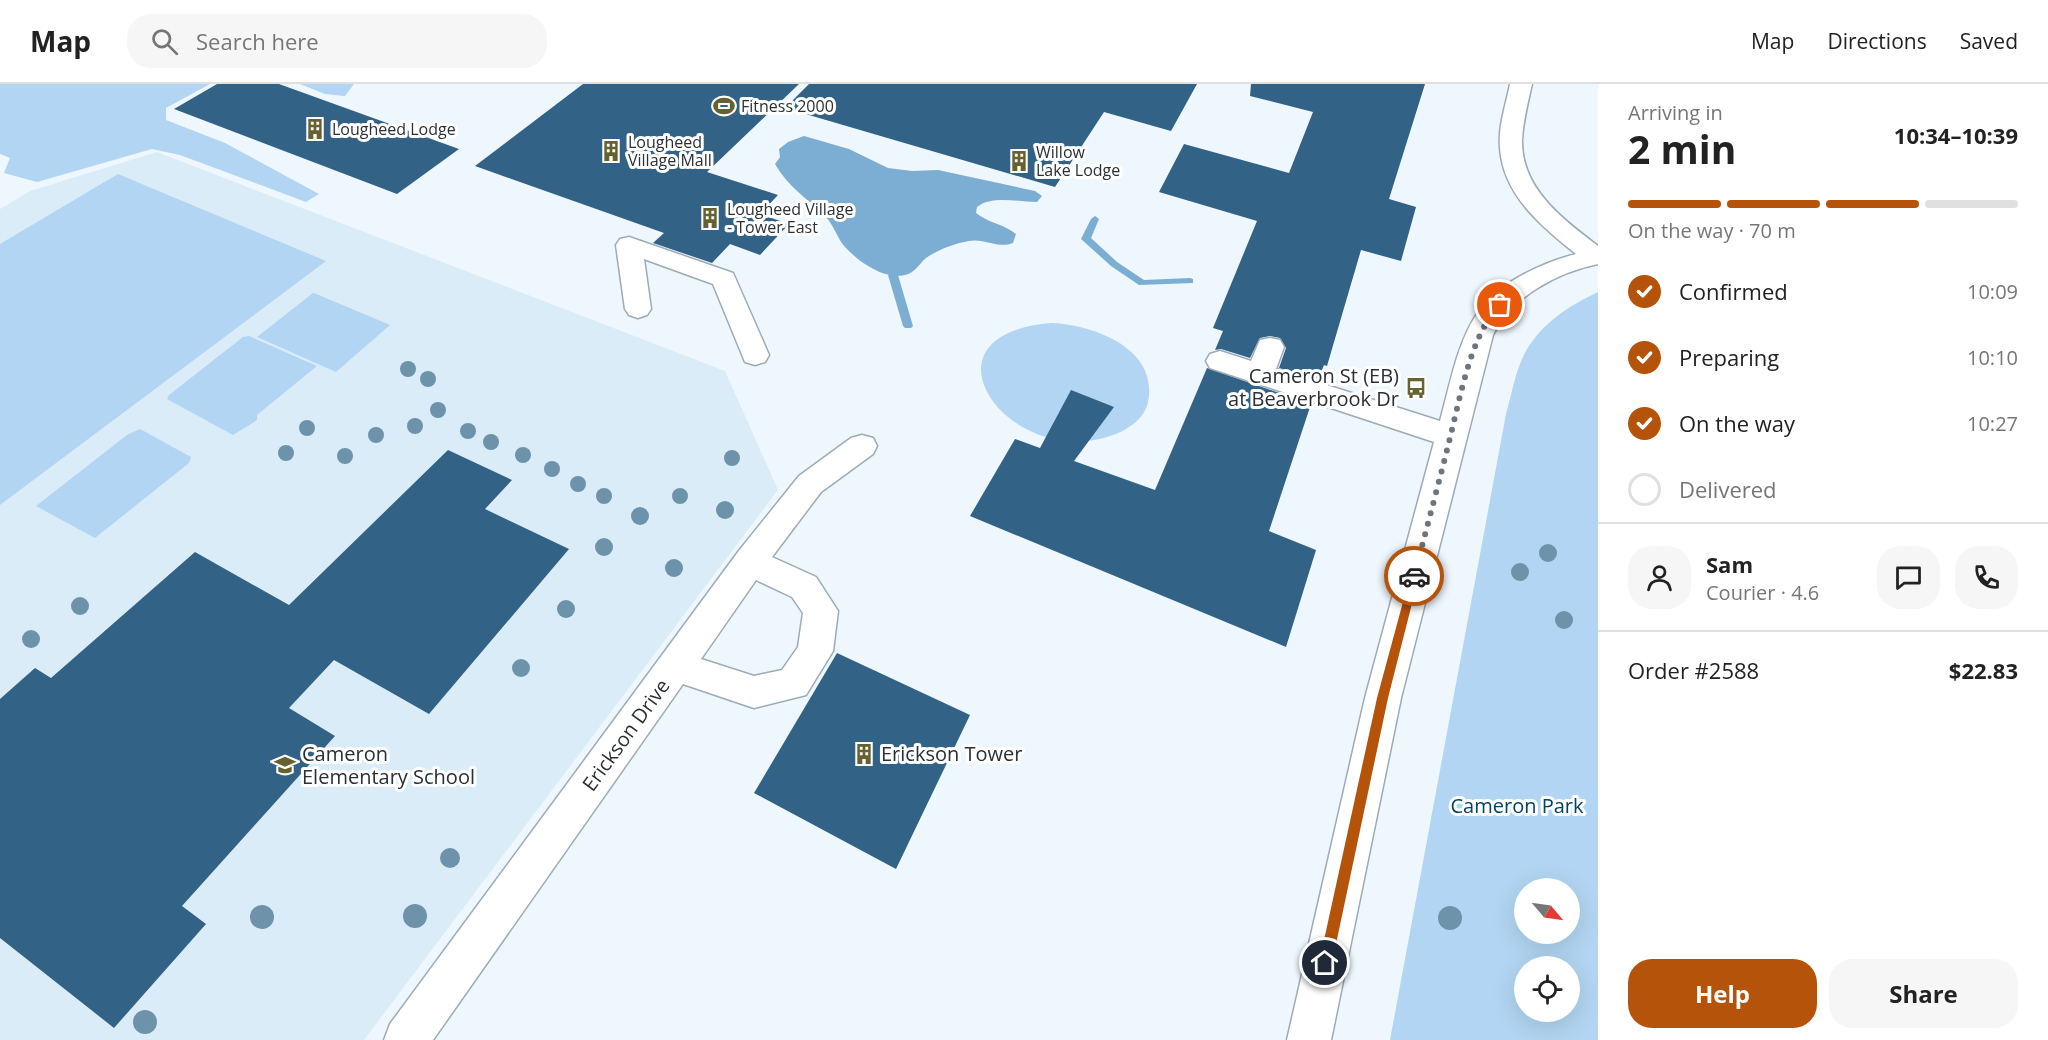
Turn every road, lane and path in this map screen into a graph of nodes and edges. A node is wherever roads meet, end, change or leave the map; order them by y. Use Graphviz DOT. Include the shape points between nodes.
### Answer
graph roads {
  1 [pos="1521,84"];
  2 [pos="1597,257"];
  3 [pos="638,309"];
  4 [pos="1269,347"];
  5 [pos="755,355"];
  6 [pos="1220,362"];
  7 [pos="1260,374"];
  8 [pos="1451,436"];
  9 [pos="862,446"];
  10 [pos="750,562"];
  11 [pos="675,666"];
  12 [pos="406,1040"];
  13 [pos="1309,1040"];
  1 -- 2 [label="street" via="1511,146 1518,177 1528,194 1556,223"];
  2 -- 8 [label="street" via="1539,276 1489,315 1479,335"];
  3 -- 5 [label="street" via="629,245 724,279"];
  4 -- 7 [label="street"];
  6 -- 7 [label="street"];
  7 -- 8 [label="street"];
  8 -- 13 [label="street" via="1383,698"];
  9 -- 10 [label="street, Erickson Drive" via="810,484"];
  10 -- 11 [label="street, Erickson Drive"];
  10 -- 11 [label="street" via="804,587 821,611 815,651 793,684 754,692"];
  11 -- 12 [label="street, Erickson Drive"];
}
